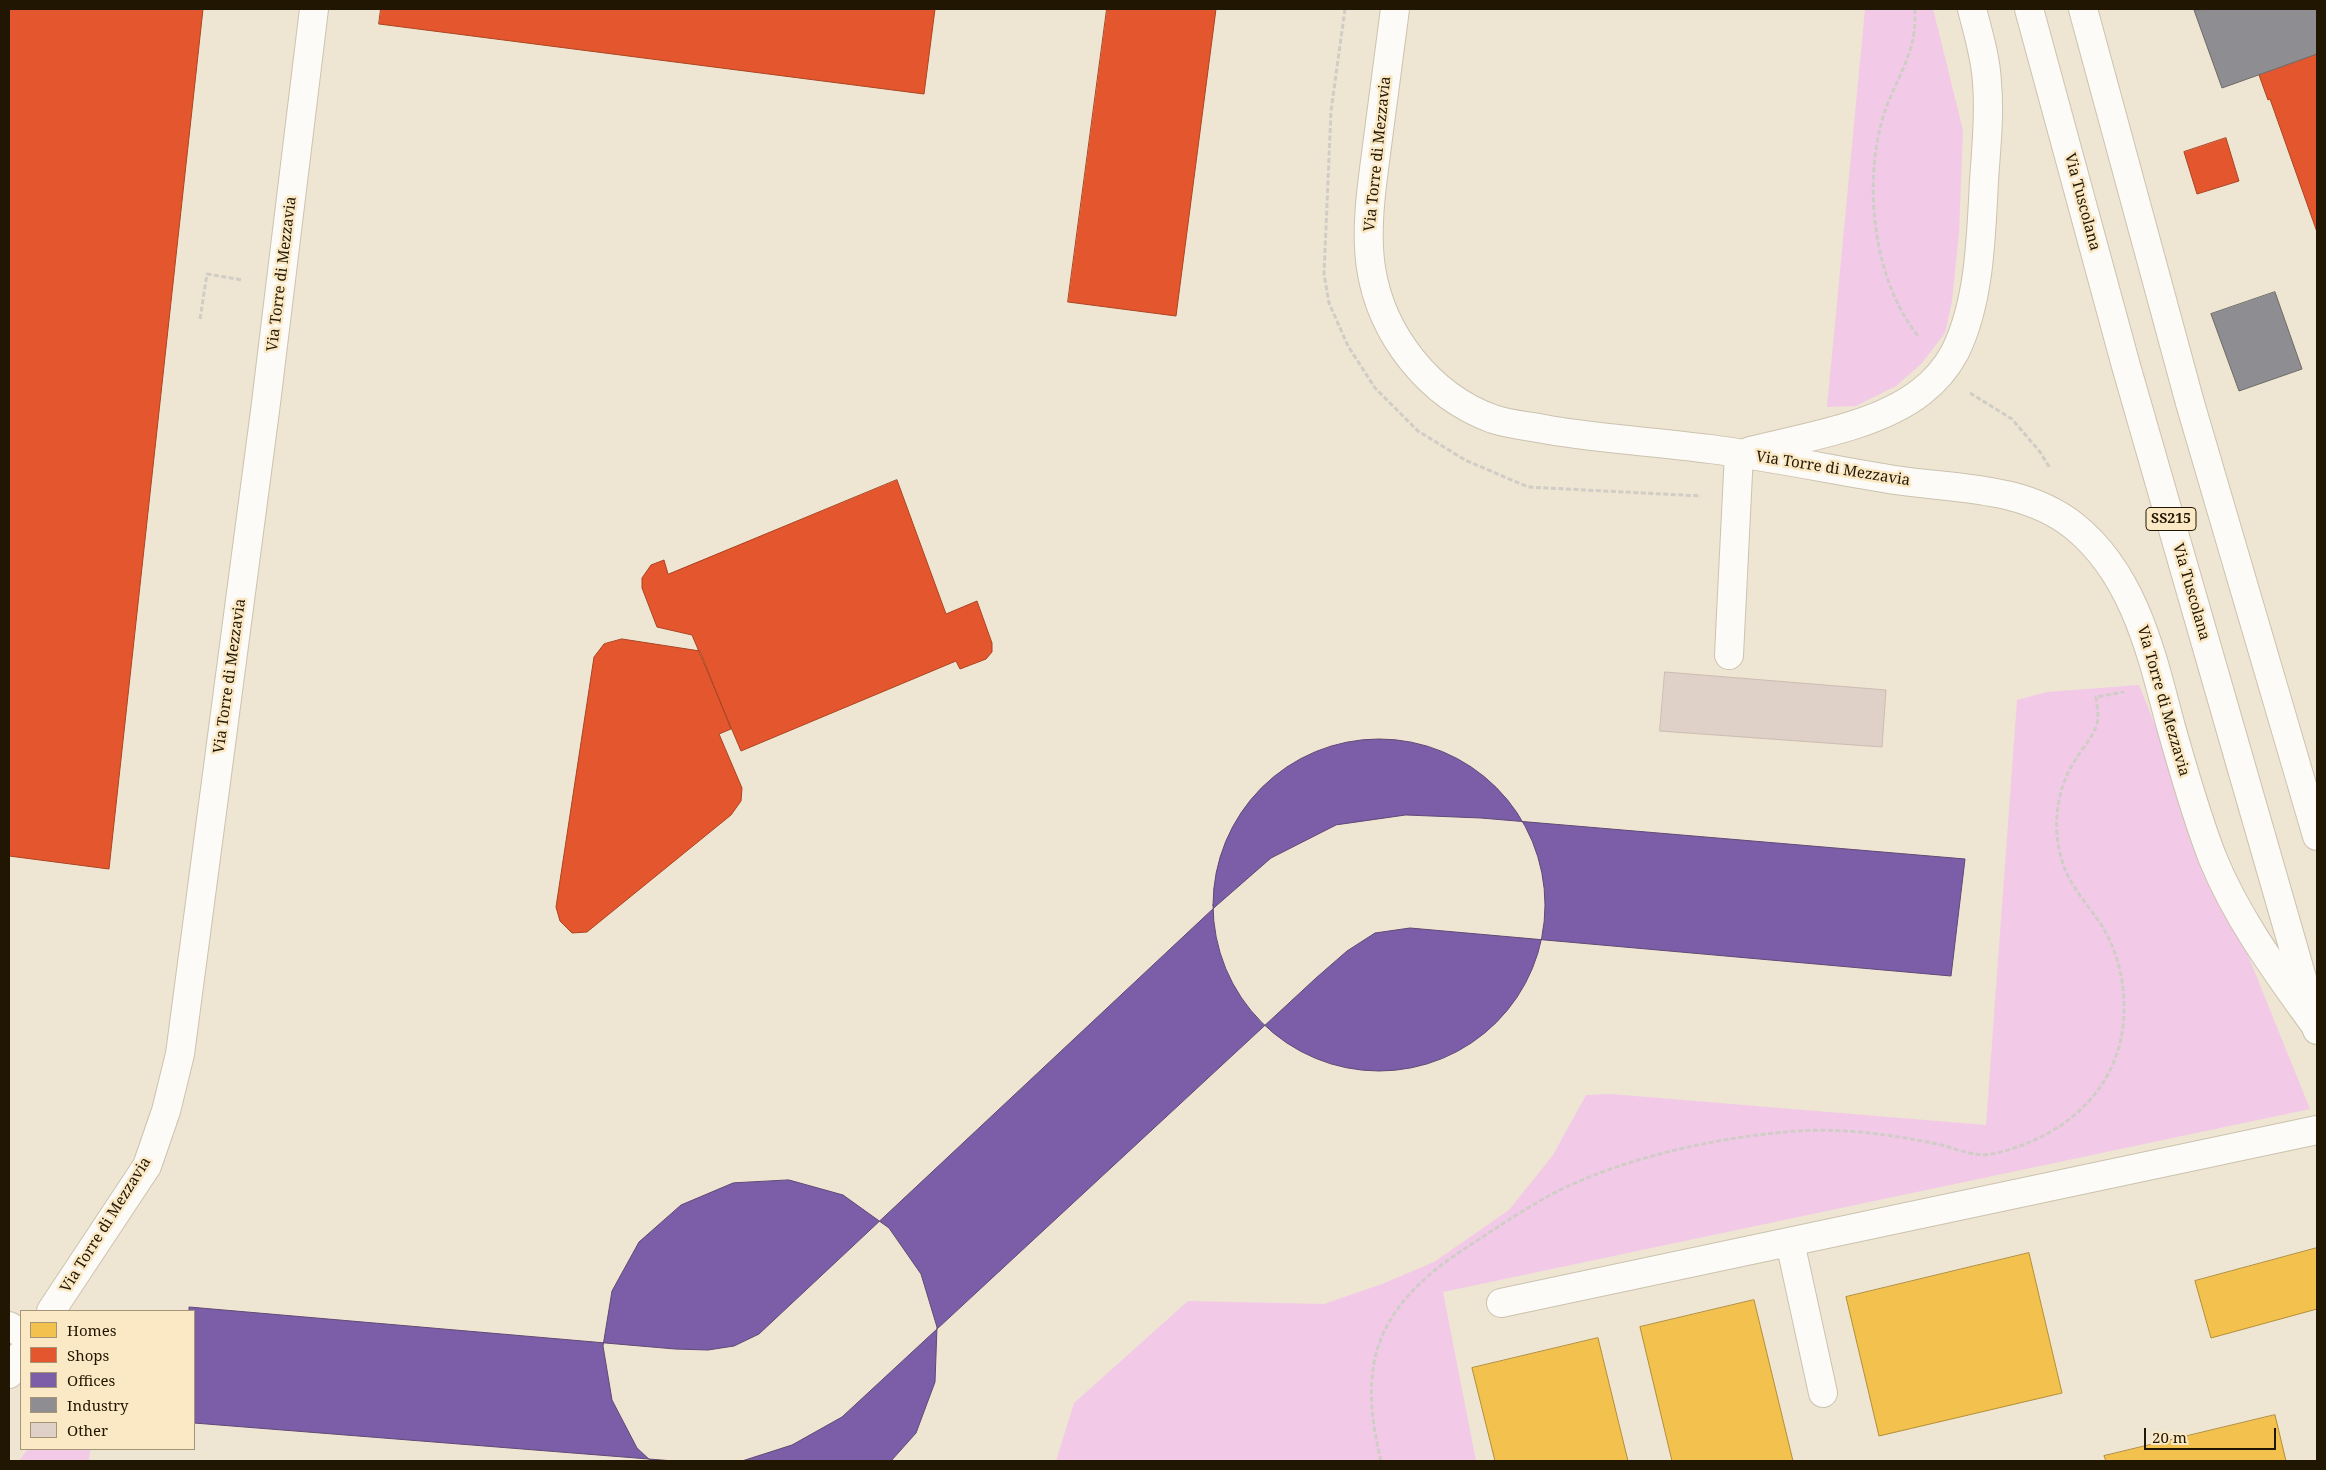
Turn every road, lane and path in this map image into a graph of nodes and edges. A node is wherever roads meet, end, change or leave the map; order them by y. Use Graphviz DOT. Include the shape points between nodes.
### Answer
graph roads {
  1 [pos="314,9"];
  2 [pos="1345,9"];
  3 [pos="1395,9"];
  4 [pos="1972,9"];
  5 [pos="2029,9"];
  6 [pos="2083,9"];
  7 [pos="207,274"];
  8 [pos="200,319"];
  9 [pos="1739,453"];
  10 [pos="1736,498"];
  11 [pos="1730,655"];
  12 [pos="2096,697"];
  13 [pos="2317,836"];
  14 [pos="2317,1029"];
  15 [pos="2317,1130"];
  16 [pos="1790,1242"];
  17 [pos="1501,1303"];
  18 [pos="52,1310"];
  19 [pos="9,1326"];
  20 [pos="20,1332"];
  21 [pos="20,1357"];
  22 [pos="9,1374"];
  23 [pos="1823,1394"];
  24 [pos="1381,1461"];
  1 -- 18 [label="street, Via Torre di Mezzavia" via="264,420 180,1054 166,1111 147,1166"];
  2 -- 10 [label="path" via="1331,111 1324,274 1329,303 1348,346 1375,388 1418,431 1465,460 1528,487"];
  3 -- 9 [label="street, Via Torre di Mezzavia" via="1374,167 1369,244 1374,287 1383,312 1408,354 1439,388 1494,419 1563,432"];
  4 -- 9 [label="street, Via Torre di Mezzavia" via="1987,81 1988,119 1971,306 1954,352 1933,382 1892,410 1819,435"];
  5 -- 14 [label="street, Via Tuscolana / SS215" via="2126,366"];
  6 -- 13 [label="street" via="2190,403"];
  7 -- 8 [label="path"];
  9 -- 10 [label="street"];
  9 -- 14 [label="street, Via Torre di Mezzavia" via="1895,480 2014,496 2061,517 2084,536 2115,574 2141,624 2190,795 2224,884 2257,943"];
  10 -- 11 [label="street"];
  12 -- 24 [label="path" via="2098,721 2063,785 2057,811 2061,858 2070,881 2101,924 2113,948 2124,996 2118,1051 2106,1078 2088,1100 2067,1122 2039,1139 1987,1155 1871,1133 1798,1131 1695,1145 1616,1167 1565,1188 1522,1211 1430,1272 1406,1298 1383,1333 1374,1363 1371,1388"];
  15 -- 16 [label="street"];
  16 -- 17 [label="street"];
  16 -- 23 [label="street"];
  19 -- 20 [label="street"];
  21 -- 22 [label="street"];
}
